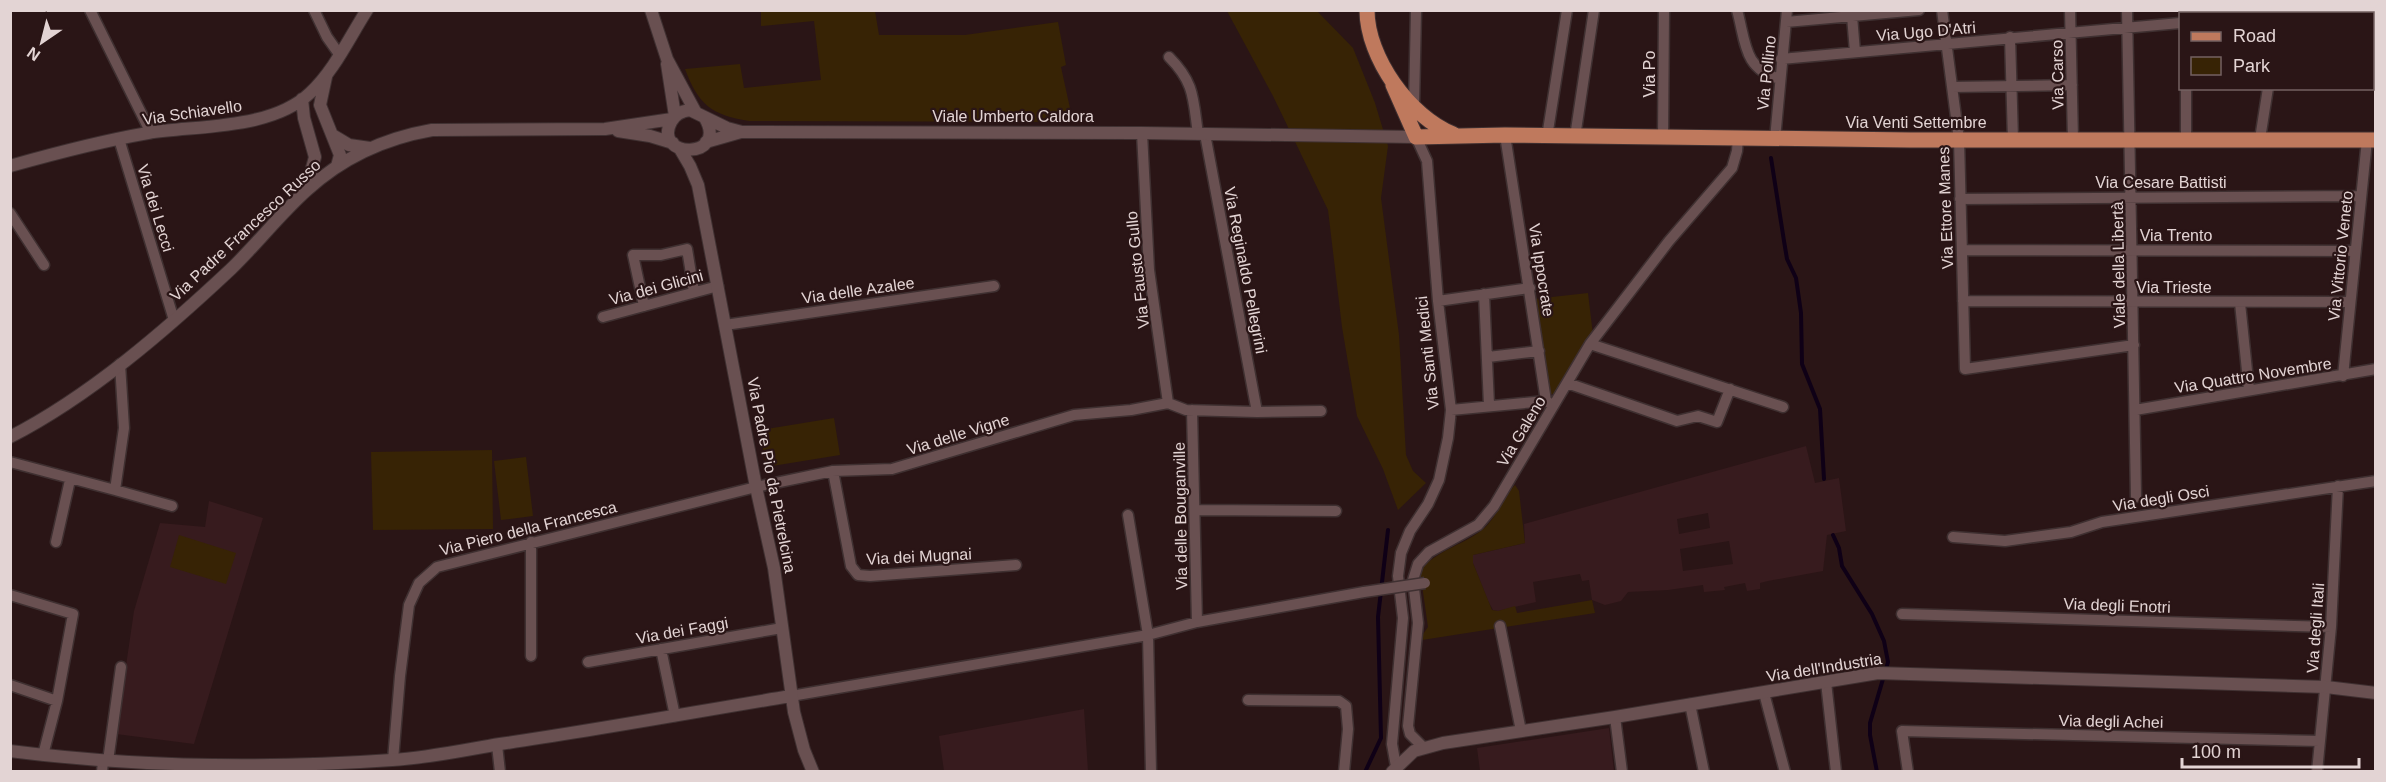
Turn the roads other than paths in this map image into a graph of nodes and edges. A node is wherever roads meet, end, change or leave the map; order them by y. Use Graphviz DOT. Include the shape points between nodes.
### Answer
graph roads {
  1 [pos="90,10"];
  2 [pos="314,10"];
  3 [pos="367,10"];
  4 [pos="651,10"];
  5 [pos="1367,10"];
  6 [pos="1416,10"];
  7 [pos="1567,10"];
  8 [pos="1594,10"];
  9 [pos="1664,10"];
  10 [pos="1737,10"];
  11 [pos="1787,10"];
  12 [pos="1919,10"];
  13 [pos="1942,10"];
  14 [pos="2070,10"];
  15 [pos="2127,10"];
  16 [pos="1852,16"];
  17 [pos="1786,22"];
  18 [pos="2179,23"];
  19 [pos="2128,27"];
  20 [pos="2071,32"];
  21 [pos="2010,37"];
  22 [pos="1946,44"];
  23 [pos="1856,52"];
  24 [pos="339,54"];
  25 [pos="1169,57"];
  26 [pos="667,59"];
  27 [pos="1781,59"];
  28 [pos="327,74"];
  29 [pos="1780,79"];
  30 [pos="1393,85"];
  31 [pos="2013,86"];
  32 [pos="2072,86"];
  33 [pos="1952,87"];
  34 [pos="2186,90"];
  35 [pos="2268,90"];
  36 [pos="306,96"];
  37 [pos="320,105"];
  38 [pos="1414,106"];
  39 [pos="275,112"];
  40 [pos="700,114"];
  41 [pos="304,118"];
  42 [pos="673,118"];
  43 [pos="605,129"];
  44 [pos="742,132"];
  45 [pos="151,133"];
  46 [pos="1142,133"];
  47 [pos="1202,134"];
  48 [pos="1456,135"];
  49 [pos="1505,135"];
  50 [pos="334,136"];
  51 [pos="1416,137"];
  52 [pos="1547,137"];
  53 [pos="1575,137"];
  54 [pos="1664,138"];
  55 [pos="1738,138"];
  56 [pos="119,139"];
  57 [pos="1775,139"];
  58 [pos="2260,139"];
  59 [pos="1959,140"];
  60 [pos="2013,140"];
  61 [pos="2073,140"];
  62 [pos="2131,140"];
  63 [pos="2186,140"];
  64 [pos="2372,140"];
  65 [pos="705,144"];
  66 [pos="676,146"];
  67 [pos="371,148"];
  68 [pos="315,157"];
  69 [pos="10,166"];
  70 [pos="334,169"];
  71 [pos="698,185"];
  72 [pos="306,190"];
  73 [pos="2361,196"];
  74 [pos="2132,198"];
  75 [pos="1960,199"];
  76 [pos="10,213"];
  77 [pos="1962,250"];
  78 [pos="2133,250"];
  79 [pos="2355,251"];
  80 [pos="44,265"];
  81 [pos="718,286"];
  82 [pos="994,286"];
  83 [pos="1530,288"];
  84 [pos="694,292"];
  85 [pos="1484,294"];
  86 [pos="1438,301"];
  87 [pos="1963,301"];
  88 [pos="2133,302"];
  89 [pos="2350,302"];
  90 [pos="2240,303"];
  91 [pos="644,306"];
  92 [pos="603,317"];
  93 [pos="174,320"];
  94 [pos="725,325"];
  95 [pos="1590,344"];
  96 [pos="2134,345"];
  97 [pos="1539,351"];
  98 [pos="1488,357"];
  99 [pos="120,364"];
  100 [pos="2376,369"];
  101 [pos="2343,376"];
  102 [pos="1567,383"];
  103 [pos="1730,389"];
  104 [pos="2249,390"];
  105 [pos="1168,403"];
  106 [pos="1550,403"];
  107 [pos="1489,405"];
  108 [pos="1783,407"];
  109 [pos="1192,410"];
  110 [pos="1452,410"];
  111 [pos="2135,410"];
  112 [pos="1321,411"];
  113 [pos="1257,412"];
  114 [pos="10,437"];
  115 [pos="10,462"];
  116 [pos="833,471"];
  117 [pos="70,480"];
  118 [pos="2376,481"];
  119 [pos="2338,486"];
  120 [pos="756,487"];
  121 [pos="115,490"];
  122 [pos="2136,497"];
  123 [pos="172,506"];
  124 [pos="1195,510"];
  125 [pos="1336,511"];
  126 [pos="1128,515"];
  127 [pos="1953,537"];
  128 [pos="56,542"];
  129 [pos="531,542"];
  130 [pos="1016,565"];
  131 [pos="1425,583"];
  132 [pos="10,595"];
  133 [pos="1902,614"];
  134 [pos="1197,622"];
  135 [pos="1500,626"];
  136 [pos="2331,627"];
  137 [pos="782,628"];
  138 [pos="1148,635"];
  139 [pos="660,649"];
  140 [pos="531,656"];
  141 [pos="588,662"];
  142 [pos="122,667"];
  143 [pos="1826,682"];
  144 [pos="10,685"];
  145 [pos="2326,687"];
  146 [pos="1764,693"];
  147 [pos="2376,693"];
  148 [pos="791,696"];
  149 [pos="1248,700"];
  150 [pos="57,701"];
  151 [pos="1690,704"];
  152 [pos="675,716"];
  153 [pos="1616,717"];
  154 [pos="1521,731"];
  155 [pos="2320,741"];
  156 [pos="497,745"];
  157 [pos="1424,748"];
  158 [pos="10,751"];
  159 [pos="43,755"];
  160 [pos="393,760"];
  161 [pos="104,764"];
  162 [pos="278,768"];
  163 [pos="1395,770"];
  164 [pos="500,771"];
  165 [pos="813,771"];
  166 [pos="1151,771"];
  167 [pos="1344,771"];
  168 [pos="1622,771"];
  169 [pos="1704,771"];
  170 [pos="1785,771"];
  171 [pos="1836,771"];
  172 [pos="1908,771"];
  173 [pos="2317,771"];
  1 -- 45 [label="street"];
  2 -- 24 [label="street"];
  3 -- 24 [label="street, Via Schiavello"];
  4 -- 26 [label="street"];
  5 -- 30 [label="main road" via="1369,35"];
  6 -- 38 [label="street"];
  7 -- 52 [label="street"];
  8 -- 53 [label="street"];
  9 -- 54 [label="street, Via Po"];
  10 -- 29 [label="street" via="1749,59 1766,75"];
  11 -- 17 [label="street, Via Pollino"];
  12 -- 16 [label="street"];
  13 -- 22 [label="street, Via Ettore Manes"];
  14 -- 20 [label="street, Via Carso"];
  15 -- 19 [label="street, Viale della Libertà"];
  16 -- 17 [label="street"];
  16 -- 23 [label="street"];
  17 -- 27 [label="street, Via Pollino"];
  18 -- 19 [label="street, Via Ugo D'Atri"];
  19 -- 20 [label="street, Via Ugo D'Atri"];
  19 -- 62 [label="street, Viale della Libertà"];
  20 -- 21 [label="street, Via Ugo D'Atri"];
  20 -- 32 [label="street, Via Carso"];
  21 -- 22 [label="street, Via Ugo D'Atri"];
  21 -- 31 [label="street"];
  22 -- 23 [label="street, Via Ugo D'Atri"];
  22 -- 33 [label="street, Via Ettore Manes"];
  23 -- 27 [label="street, Via Ugo D'Atri"];
  24 -- 28 [label="street, Via Schiavello"];
  25 -- 47 [label="street, Via Reginaldo Pellegrini" via="1192,87"];
  26 -- 40 [label="street"];
  26 -- 42 [label="street"];
  27 -- 29 [label="street, Via Pollino"];
  28 -- 36 [label="street, Via Schiavello"];
  28 -- 37 [label="street"];
  29 -- 57 [label="street, Via Pollino"];
  30 -- 38 [label="main road"];
  30 -- 51 [label="main road"];
  31 -- 32 [label="street"];
  31 -- 33 [label="street"];
  31 -- 60 [label="street"];
  32 -- 61 [label="street, Via Carso"];
  33 -- 59 [label="street, Via Ettore Manes"];
  34 -- 63 [label="street"];
  35 -- 58 [label="street"];
  36 -- 37 [label="street"];
  36 -- 39 [label="street, Via Schiavello"];
  36 -- 41 [label="street"];
  37 -- 50 [label="street"];
  38 -- 48 [label="main road" via="1429,121"];
  39 -- 41 [label="street"];
  39 -- 45 [label="street, Via Schiavello" via="243,123"];
  40 -- 42 [label="street" via="686,110"];
  40 -- 44 [label="street, Viale Umberto Caldora"];
  40 -- 65 [label="street" via="710,130"];
  41 -- 68 [label="street"];
  42 -- 43 [label="street, Via Padre Francesco Russo"];
  42 -- 66 [label="street" via="668,131"];
  43 -- 66 [label="street, Via Padre Francesco Russo" via="650,136"];
  43 -- 67 [label="street, Via Padre Francesco Russo" via="432,130"];
  44 -- 46 [label="street, Viale Umberto Caldora"];
  44 -- 65 [label="street, Viale Umberto Caldora"];
  45 -- 56 [label="street, Via Schiavello"];
  46 -- 47 [label="street, Viale Umberto Caldora"];
  46 -- 105 [label="street, Via Fausto Gullo" via="1149,270"];
  47 -- 51 [label="street, Viale Umberto Caldora"];
  47 -- 113 [label="street, Via Reginaldo Pellegrini"];
  48 -- 49 [label="main road, Via Venti Settembre"];
  48 -- 51 [label="main road, Via Venti Settembre"];
  49 -- 52 [label="main road, Via Venti Settembre"];
  49 -- 83 [label="street, Via Ippocrate"];
  50 -- 67 [label="street" via="349,145"];
  50 -- 70 [label="street" via="340,155"];
  51 -- 86 [label="street, Via Santi Medici" via="1427,161"];
  52 -- 53 [label="main road, Via Venti Settembre"];
  53 -- 54 [label="main road, Via Venti Settembre"];
  54 -- 55 [label="main road, Via Venti Settembre"];
  55 -- 57 [label="main road, Via Venti Settembre"];
  55 -- 95 [label="street, Via Galeno" via="1732,168 1669,241"];
  56 -- 69 [label="street, Via Schiavello"];
  56 -- 93 [label="street, Via dei Lecci"];
  57 -- 59 [label="main road, Via Venti Settembre"];
  58 -- 63 [label="main road, Via Venti Settembre"];
  58 -- 64 [label="main road, Via Venti Settembre"];
  59 -- 60 [label="main road, Via Venti Settembre"];
  59 -- 75 [label="street, Via Ettore Manes"];
  60 -- 61 [label="main road, Via Venti Settembre"];
  61 -- 62 [label="main road, Via Venti Settembre"];
  62 -- 63 [label="main road, Via Venti Settembre"];
  62 -- 74 [label="street, Viale della Libertà"];
  64 -- 73 [label="street, Via Vittorio Veneto"];
  65 -- 66 [label="street" via="692,151"];
  65 -- 71 [label="street, Via Padre Pio da Pietrelcina"];
  66 -- 71 [label="street, Via Padre Pio da Pietrelcina"];
  67 -- 70 [label="street, Via Padre Francesco Russo"];
  68 -- 70 [label="street"];
  68 -- 72 [label="street"];
  70 -- 72 [label="street, Via Padre Francesco Russo"];
  71 -- 81 [label="street, Via Padre Pio da Pietrelcina"];
  72 -- 93 [label="street, Via Padre Francesco Russo" via="232,268"];
  73 -- 74 [label="street, Via Cesare Battisti"];
  73 -- 79 [label="street, Via Vittorio Veneto"];
  74 -- 75 [label="street, Via Cesare Battisti"];
  74 -- 78 [label="street, Viale della Libertà"];
  75 -- 77 [label="street, Via Ettore Manes"];
  76 -- 80 [label="street"];
  77 -- 78 [label="street, Via Trento"];
  77 -- 87 [label="street, Via Ettore Manes"];
  78 -- 79 [label="street, Via Trento"];
  78 -- 88 [label="street, Viale della Libertà"];
  79 -- 89 [label="street, Via Vittorio Veneto"];
  81 -- 84 [label="street, Via dei Glicini"];
  81 -- 94 [label="street, Via Padre Pio da Pietrelcina"];
  82 -- 94 [label="street, Via delle Azalee"];
  83 -- 85 [label="street"];
  83 -- 97 [label="street, Via Ippocrate"];
  84 -- 91 [label="street, Via dei Glicini"];
  84 -- 91 [label="street" via="687,249 661,255 633,255"];
  85 -- 86 [label="street"];
  85 -- 98 [label="street"];
  86 -- 110 [label="street, Via Santi Medici"];
  87 -- 88 [label="street, Via Trieste"];
  87 -- 96 [label="street, Via Ettore Manes" via="1965,369"];
  88 -- 90 [label="street, Via Trieste"];
  88 -- 96 [label="street, Viale della Libertà"];
  89 -- 90 [label="street, Via Trieste"];
  89 -- 101 [label="street, Via Vittorio Veneto"];
  90 -- 104 [label="street"];
  91 -- 92 [label="street, Via dei Glicini"];
  93 -- 99 [label="street, Via Padre Francesco Russo"];
  94 -- 120 [label="street, Via Padre Pio da Pietrelcina"];
  95 -- 102 [label="street, Via Galeno"];
  95 -- 103 [label="street"];
  96 -- 111 [label="street, Viale della Libertà"];
  97 -- 98 [label="street"];
  97 -- 106 [label="street, Via Ippocrate"];
  98 -- 107 [label="street"];
  99 -- 114 [label="street, Via Padre Francesco Russo" via="79,395"];
  99 -- 121 [label="street" via="124,428"];
  100 -- 101 [label="street, Via Quattro Novembre"];
  101 -- 104 [label="street, Via Quattro Novembre"];
  102 -- 103 [label="street" via="1677,421 1698,416 1717,422"];
  102 -- 106 [label="street, Via Galeno"];
  103 -- 108 [label="street"];
  104 -- 111 [label="street, Via Quattro Novembre"];
  105 -- 109 [label="street"];
  105 -- 116 [label="street, Via delle Vigne" via="1074,415 892,469"];
  106 -- 107 [label="street"];
  106 -- 157 [label="street, Via Galeno" via="1484,519 1429,552 1414,571 1418,623 1408,726 1410,734"];
  107 -- 110 [label="street"];
  109 -- 113 [label="street"];
  109 -- 124 [label="street, Via delle Bouganville"];
  110 -- 163 [label="street, Via Santi Medici" via="1439,480 1401,553 1398,576 1403,618 1392,744"];
  111 -- 122 [label="street, Viale della Libertà"];
  112 -- 113 [label="street"];
  115 -- 117 [label="street"];
  116 -- 120 [label="street, Via delle Vigne"];
  116 -- 130 [label="street, Via dei Mugnai" via="851,566 858,575"];
  117 -- 121 [label="street"];
  117 -- 128 [label="street"];
  118 -- 119 [label="street, Via degli Osci"];
  119 -- 127 [label="street, Via degli Osci" via="2005,541"];
  119 -- 136 [label="street, Via degli Itali"];
  120 -- 129 [label="street, Via Piero della Francesca"];
  120 -- 137 [label="street, Via Padre Pio da Pietrelcina" via="774,568"];
  121 -- 123 [label="street"];
  124 -- 125 [label="street"];
  124 -- 134 [label="street, Via delle Bouganville"];
  126 -- 138 [label="street"];
  129 -- 140 [label="street"];
  129 -- 160 [label="street, Via Piero della Francesca" via="437,567 419,583 409,605"];
  131 -- 134 [label="street, bridge"];
  132 -- 150 [label="street" via="73,614"];
  133 -- 136 [label="street, Via degli Enotri"];
  134 -- 138 [label="street"];
  135 -- 154 [label="street"];
  136 -- 145 [label="street, Via degli Itali"];
  137 -- 139 [label="street, Via dei Faggi"];
  137 -- 148 [label="street, Via Padre Pio da Pietrelcina"];
  138 -- 148 [label="street"];
  138 -- 166 [label="street"];
  139 -- 141 [label="street, Via dei Faggi"];
  139 -- 152 [label="street"];
  142 -- 161 [label="street"];
  143 -- 145 [label="street, Via dell'Industria" via="1892,672"];
  143 -- 146 [label="street, Via dell'Industria"];
  143 -- 171 [label="street"];
  144 -- 150 [label="street"];
  145 -- 147 [label="street, Via dell'Industria"];
  145 -- 155 [label="street, Via degli Itali"];
  146 -- 151 [label="street, Via dell'Industria"];
  146 -- 170 [label="street"];
  148 -- 152 [label="street"];
  148 -- 165 [label="street, Via Padre Pio da Pietrelcina"];
  149 -- 167 [label="street" via="1339,701 1346,706"];
  150 -- 159 [label="street"];
  151 -- 153 [label="street, Via dell'Industria"];
  151 -- 169 [label="street"];
  152 -- 156 [label="street"];
  153 -- 154 [label="street, Via dell'Industria"];
  153 -- 168 [label="street"];
  154 -- 157 [label="street, Via dell'Industria"];
  155 -- 172 [label="street, Via degli Achei" via="1902,731"];
  155 -- 173 [label="street, Via degli Itali"];
  156 -- 160 [label="street"];
  156 -- 164 [label="street"];
  157 -- 163 [label="street, Via dell'Industria" via="1414,751"];
  158 -- 159 [label="street"];
  159 -- 161 [label="street"];
  160 -- 162 [label="street"];
  161 -- 162 [label="street"];
}
